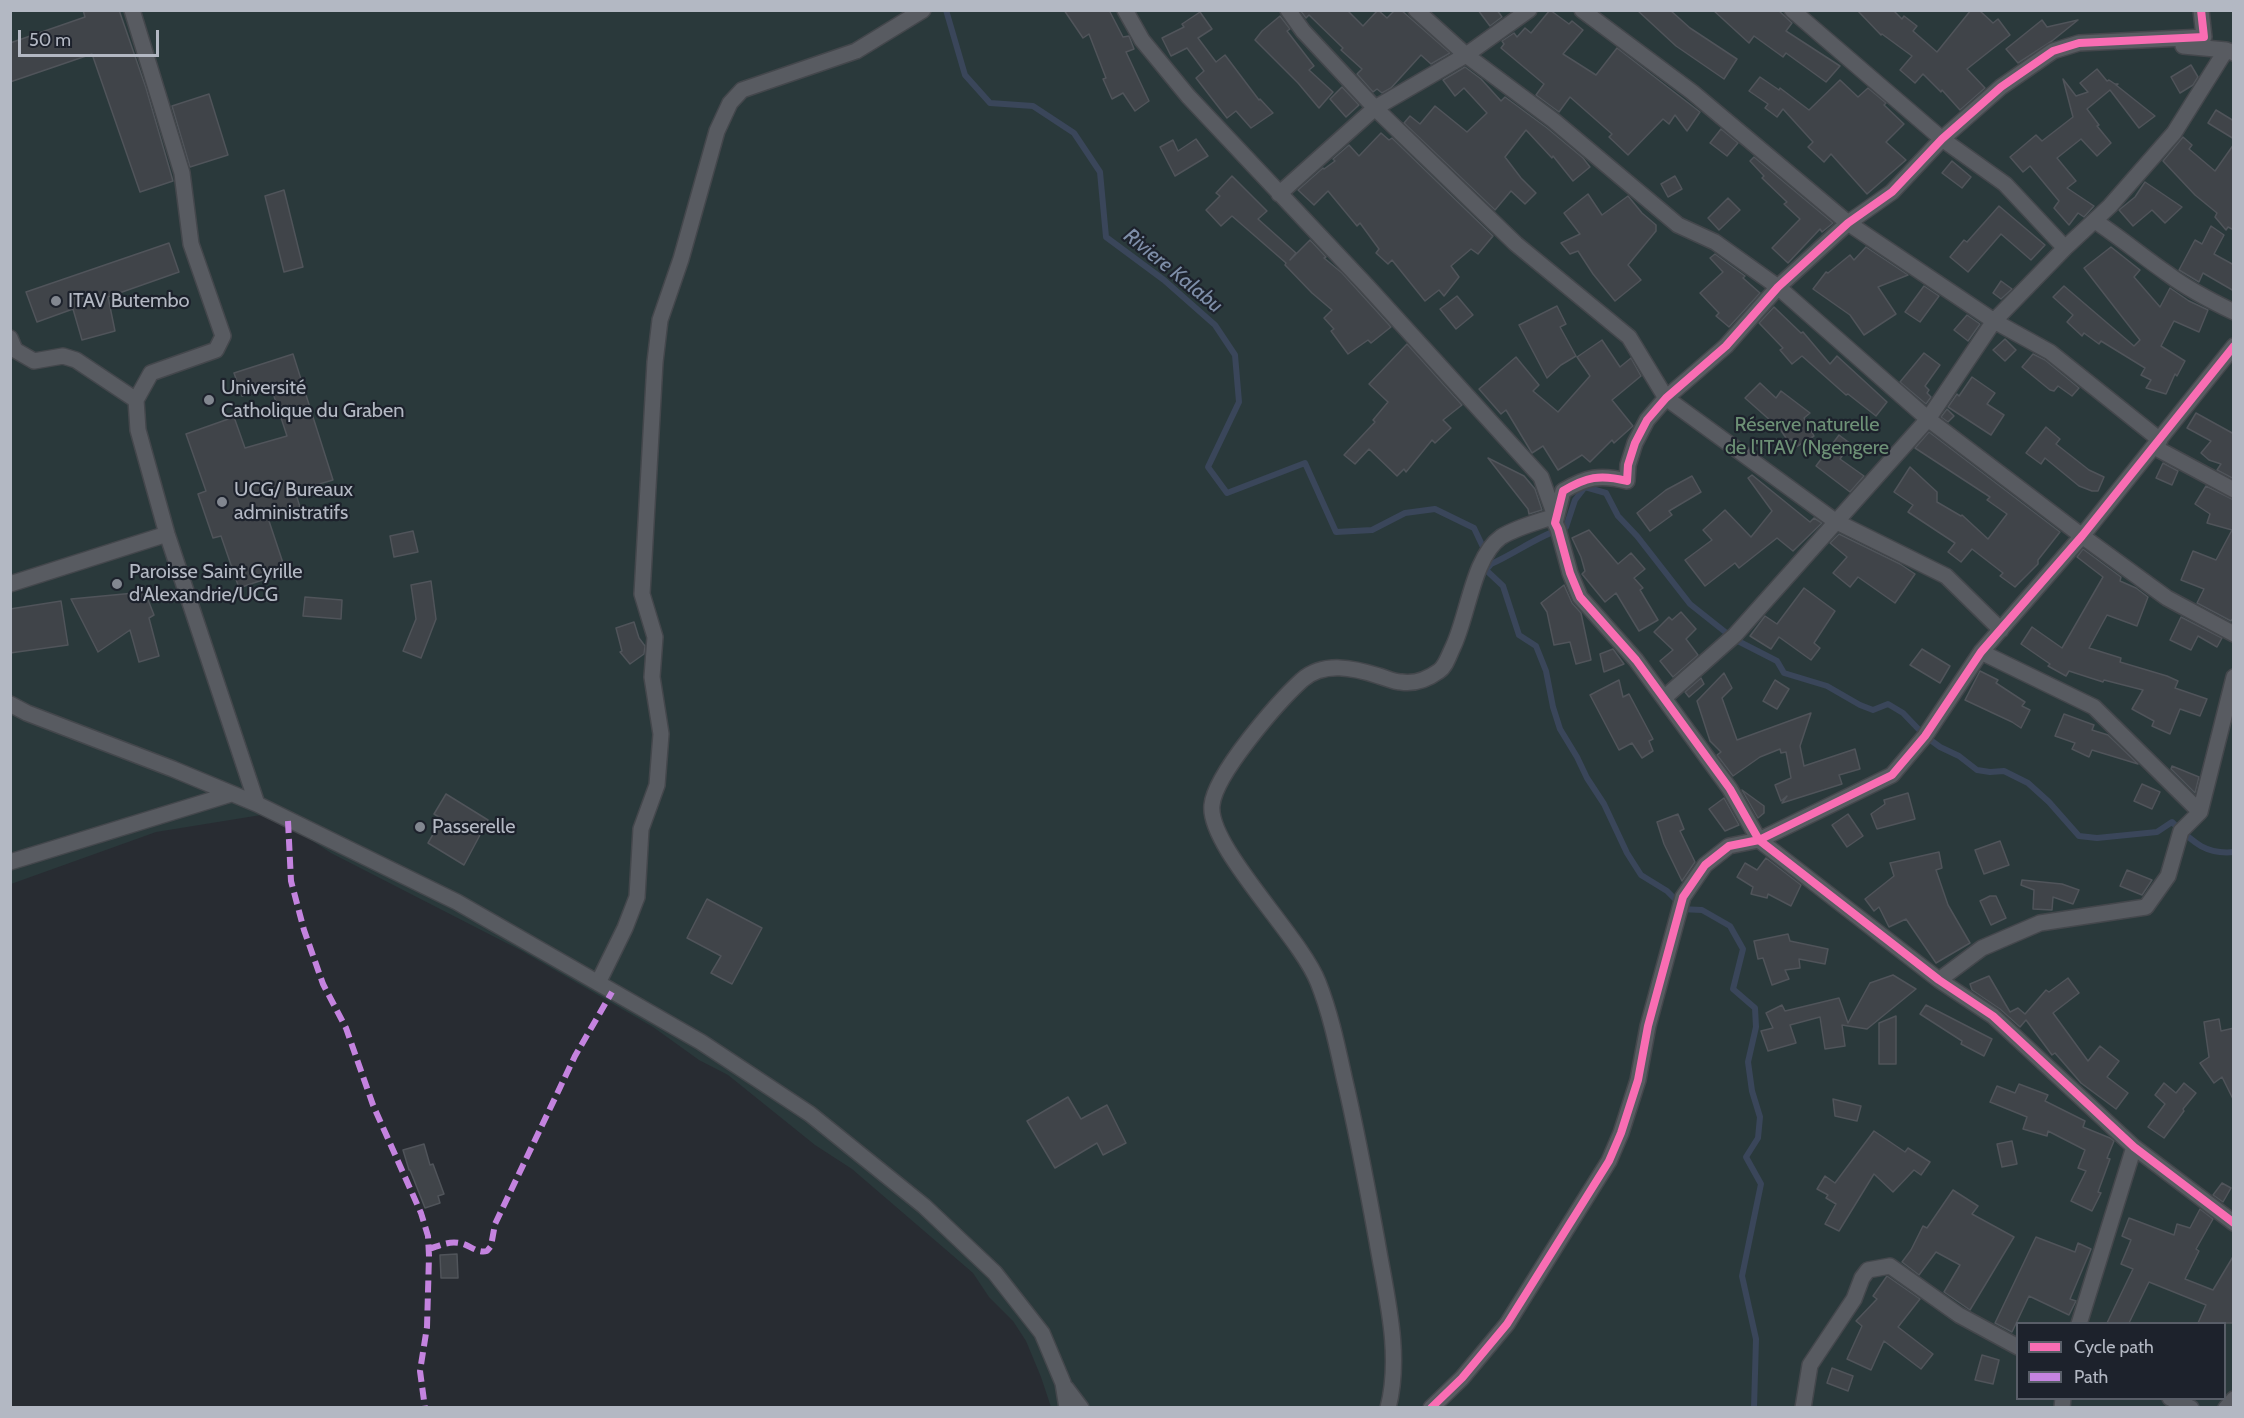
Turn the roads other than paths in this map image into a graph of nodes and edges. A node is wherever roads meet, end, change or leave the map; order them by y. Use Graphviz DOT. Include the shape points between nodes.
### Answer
graph roads {
  1 [pos="132,10"];
  2 [pos="923,10"];
  3 [pos="1125,10"];
  4 [pos="1288,10"];
  5 [pos="1416,10"];
  6 [pos="1529,10"];
  7 [pos="1582,10"];
  8 [pos="1792,10"];
  9 [pos="2201,10"];
  10 [pos="2121,39"];
  11 [pos="2230,52"];
  12 [pos="1466,55"];
  13 [pos="1375,108"];
  14 [pos="1942,139"];
  15 [pos="1279,194"];
  16 [pos="2095,221"];
  17 [pos="1848,223"];
  18 [pos="2065,248"];
  19 [pos="1778,287"];
  20 [pos="2234,312"];
  21 [pos="1994,321"];
  22 [pos="10,338"];
  23 [pos="2234,346"];
  24 [pos="1666,398"];
  25 [pos="136,400"];
  26 [pos="1928,419"];
  27 [pos="2157,443"];
  28 [pos="2234,490"];
  29 [pos="1555,520"];
  30 [pos="1835,521"];
  31 [pos="167,534"];
  32 [pos="2082,536"];
  33 [pos="10,584"];
  34 [pos="2001,630"];
  35 [pos="2234,634"];
  36 [pos="1981,652"];
  37 [pos="2234,677"];
  38 [pos="1664,698"];
  39 [pos="10,704"];
  40 [pos="231,794"];
  41 [pos="257,804"];
  42 [pos="2200,812"];
  43 [pos="1759,840"];
  44 [pos="10,862"];
  45 [pos="1940,980"];
  46 [pos="598,983"];
  47 [pos="2134,1147"];
  48 [pos="2234,1223"];
  49 [pos="2079,1322"];
  50 [pos="2016,1346"];
  51 [pos="1063,1383"];
  52 [pos="2234,1399"];
  53 [pos="2175,1400"];
  54 [pos="1068,1407"];
  55 [pos="1081,1407"];
  56 [pos="1388,1407"];
  57 [pos="1431,1407"];
  58 [pos="1803,1407"];
  59 [pos="2191,1407"];
  60 [pos="2226,1407"];
  1 -- 25 [label="street" via="182,173 191,244 223,336 216,350 151,373"];
  2 -- 46 [label="street" via="856,51 742,90 730,103 717,131 660,320 655,362 642,594 655,637 652,677 661,734 657,785 641,829 637,897"];
  3 -- 15 [label="street" via="1142,40 1188,96"];
  4 -- 13 [label="street"];
  5 -- 12 [label="street"];
  6 -- 12 [label="street"];
  7 -- 17 [label="street" via="1692,92"];
  8 -- 14 [label="street"];
  9 -- 10 [label="street" via="2204,37"];
  10 -- 11 [label="street"];
  10 -- 14 [label="street" via="2079,43 2053,51 2001,87"];
  11 -- 16 [label="street" via="2174,132"];
  12 -- 13 [label="street"];
  12 -- 19 [label="street" via="1553,120 1678,225 1715,242"];
  13 -- 15 [label="street"];
  13 -- 24 [label="street" via="1516,243 1629,337"];
  14 -- 17 [label="street" via="1892,192"];
  14 -- 18 [label="street" via="2005,184"];
  15 -- 29 [label="street" via="1541,477"];
  16 -- 18 [label="street"];
  16 -- 20 [label="street" via="2168,274"];
  17 -- 19 [label="street"];
  17 -- 21 [label="street"];
  18 -- 21 [label="street"];
  19 -- 24 [label="street" via="1726,346"];
  19 -- 26 [label="street"];
  21 -- 26 [label="street"];
  21 -- 27 [label="street" via="2050,352"];
  22 -- 25 [label="street" via="15,350 34,361 63,356 76,360"];
  23 -- 27 [label="street"];
  24 -- 29 [label="street" via="1647,420 1635,443 1627,481 1608,476 1582,480 1563,491"];
  24 -- 30 [label="street"];
  25 -- 31 [label="street" via="138,430"];
  26 -- 30 [label="street"];
  26 -- 32 [label="street"];
  27 -- 28 [label="street"];
  27 -- 32 [label="street"];
  29 -- 38 [label="street" via="1580,597"];
  29 -- 56 [label="street" via="1500,538 1487,554 1474,583 1461,631 1443,669 1424,680 1401,682 1359,669 1322,668 1304,678 1237,755 1216,788 1211,808 1216,830 1290,934 1317,980 1338,1049 1363,1161 1392,1334 1393,1388"];
  30 -- 34 [label="street" via="1946,576"];
  30 -- 38 [label="street" via="1735,634"];
  31 -- 33 [label="street"];
  31 -- 41 [label="street"];
  32 -- 34 [label="street"];
  32 -- 35 [label="street" via="2167,598"];
  34 -- 36 [label="street"];
  36 -- 42 [label="street" via="2094,707"];
  36 -- 43 [label="street" via="1925,736 1892,775"];
  37 -- 42 [label="street"];
  38 -- 43 [label="street" via="1730,789"];
  39 -- 40 [label="street"];
  40 -- 41 [label="street"];
  40 -- 44 [label="street"];
  41 -- 46 [label="street" via="457,902"];
  42 -- 45 [label="street" via="2181,831 2168,876 2146,908 2040,923 1982,948"];
  43 -- 45 [label="street"];
  43 -- 57 [label="street" via="1729,846 1705,865 1683,897 1648,1026 1638,1080 1609,1161 1507,1324 1462,1378"];
  45 -- 47 [label="street" via="1993,1016"];
  46 -- 51 [label="street" via="701,1042 810,1114 924,1206 995,1273 1042,1333"];
  47 -- 48 [label="street"];
  47 -- 49 [label="street"];
  50 -- 58 [label="street" via="1959,1315 1890,1266 1868,1270 1854,1299 1810,1365"];
  51 -- 54 [label="street"];
  51 -- 55 [label="street"];
  52 -- 60 [label="street"];
  53 -- 59 [label="street"];
}
